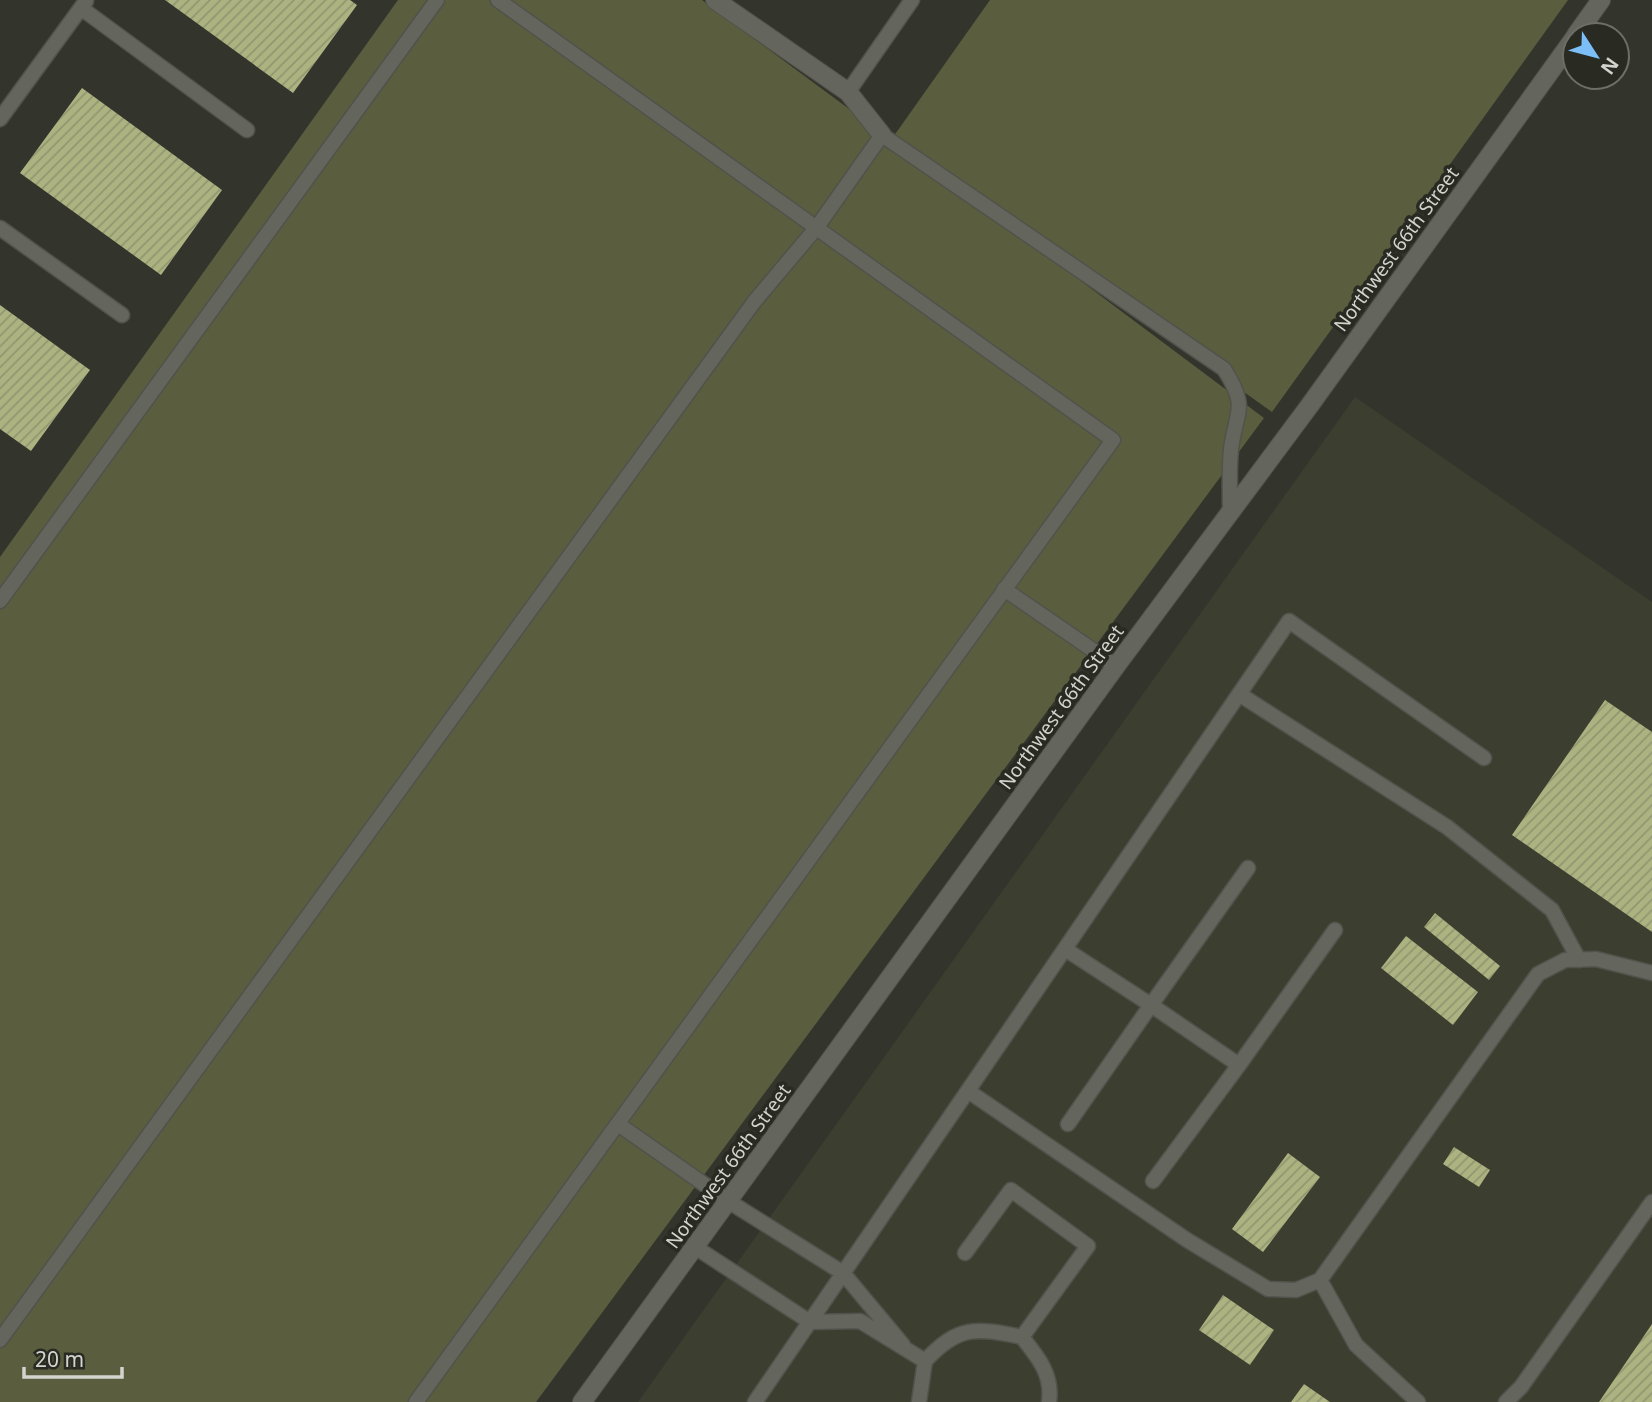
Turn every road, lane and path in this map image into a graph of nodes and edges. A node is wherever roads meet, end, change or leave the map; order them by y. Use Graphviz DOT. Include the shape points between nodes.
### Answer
graph roads {
  1 [pos="437,0"];
  2 [pos="499,0"];
  3 [pos="715,0"];
  4 [pos="912,0"];
  5 [pos="1601,0"];
  6 [pos="83,4"];
  7 [pos="1586,21"];
  8 [pos="1561,57"];
  9 [pos="848,92"];
  10 [pos="0,120"];
  11 [pos="247,130"];
  12 [pos="882,135"];
  13 [pos="817,227"];
  14 [pos="0,228"];
  15 [pos="122,315"];
  16 [pos="1230,510"];
  17 [pos="1004,589"];
  18 [pos="0,601"];
  19 [pos="1116,666"];
  20 [pos="1239,694"];
  21 [pos="1484,758"];
  22 [pos="1248,868"];
  23 [pos="1335,930"];
  24 [pos="1065,949"];
  25 [pos="1578,960"];
  26 [pos="1652,973"];
  27 [pos="1150,1004"];
  28 [pos="1239,1065"];
  29 [pos="968,1090"];
  30 [pos="618,1124"];
  31 [pos="1068,1124"];
  32 [pos="1153,1181"];
  33 [pos="728,1201"];
  34 [pos="1652,1202"];
  35 [pos="695,1247"];
  36 [pos="965,1253"];
  37 [pos="843,1273"];
  38 [pos="1320,1280"];
  39 [pos="810,1322"];
  40 [pos="1022,1337"];
  41 [pos="0,1340"];
  42 [pos="903,1345"];
  43 [pos="925,1361"];
  44 [pos="416,1402"];
  45 [pos="582,1402"];
  46 [pos="755,1402"];
  47 [pos="919,1402"];
  48 [pos="1049,1402"];
  49 [pos="1418,1402"];
  50 [pos="1506,1402"];
  1 -- 18 [label="lane"];
  2 -- 13 [label="lane"];
  3 -- 9 [label="street"];
  4 -- 9 [label="lane"];
  5 -- 7 [label="street, Northwest 66th Street"];
  6 -- 10 [label="lane"];
  6 -- 11 [label="lane"];
  8 -- 16 [label="street, Northwest 66th Street"];
  9 -- 12 [label="street"];
  12 -- 13 [label="lane"];
  12 -- 16 [label="lane" via="1224,369 1239,405 1231,447"];
  13 -- 17 [label="lane" via="1113,440"];
  13 -- 41 [label="lane" via="746,313"];
  14 -- 15 [label="lane"];
  16 -- 19 [label="street, Northwest 66th Street"];
  17 -- 19 [label="lane"];
  17 -- 30 [label="lane"];
  19 -- 33 [label="street, Northwest 66th Street"];
  20 -- 21 [label="lane" via="1289,621"];
  20 -- 24 [label="lane"];
  20 -- 25 [label="lane" via="1447,827 1552,910"];
  22 -- 27 [label="lane"];
  23 -- 28 [label="lane"];
  24 -- 27 [label="lane"];
  24 -- 29 [label="lane"];
  25 -- 26 [label="lane" via="1595,959"];
  25 -- 38 [label="lane" via="1565,960 1538,974"];
  27 -- 28 [label="lane"];
  27 -- 31 [label="lane"];
  28 -- 32 [label="lane"];
  29 -- 37 [label="lane"];
  29 -- 38 [label="lane" via="1187,1240 1268,1289 1296,1290"];
  30 -- 33 [label="lane"];
  30 -- 44 [label="lane"];
  33 -- 35 [label="street, Northwest 66th Street"];
  33 -- 37 [label="lane"];
  34 -- 50 [label="lane"];
  35 -- 39 [label="lane"];
  35 -- 45 [label="street, Northwest 66th Street"];
  36 -- 40 [label="lane" via="1011,1190 1088,1246"];
  37 -- 39 [label="lane"];
  37 -- 42 [label="lane"];
  38 -- 49 [label="lane" via="1356,1345"];
  39 -- 42 [label="lane" via="860,1321"];
  39 -- 46 [label="lane"];
  40 -- 43 [label="lane" via="978,1328 941,1343"];
  40 -- 48 [label="lane" via="1043,1364 1051,1389"];
  42 -- 43 [label="lane"];
  43 -- 47 [label="lane"];
}
